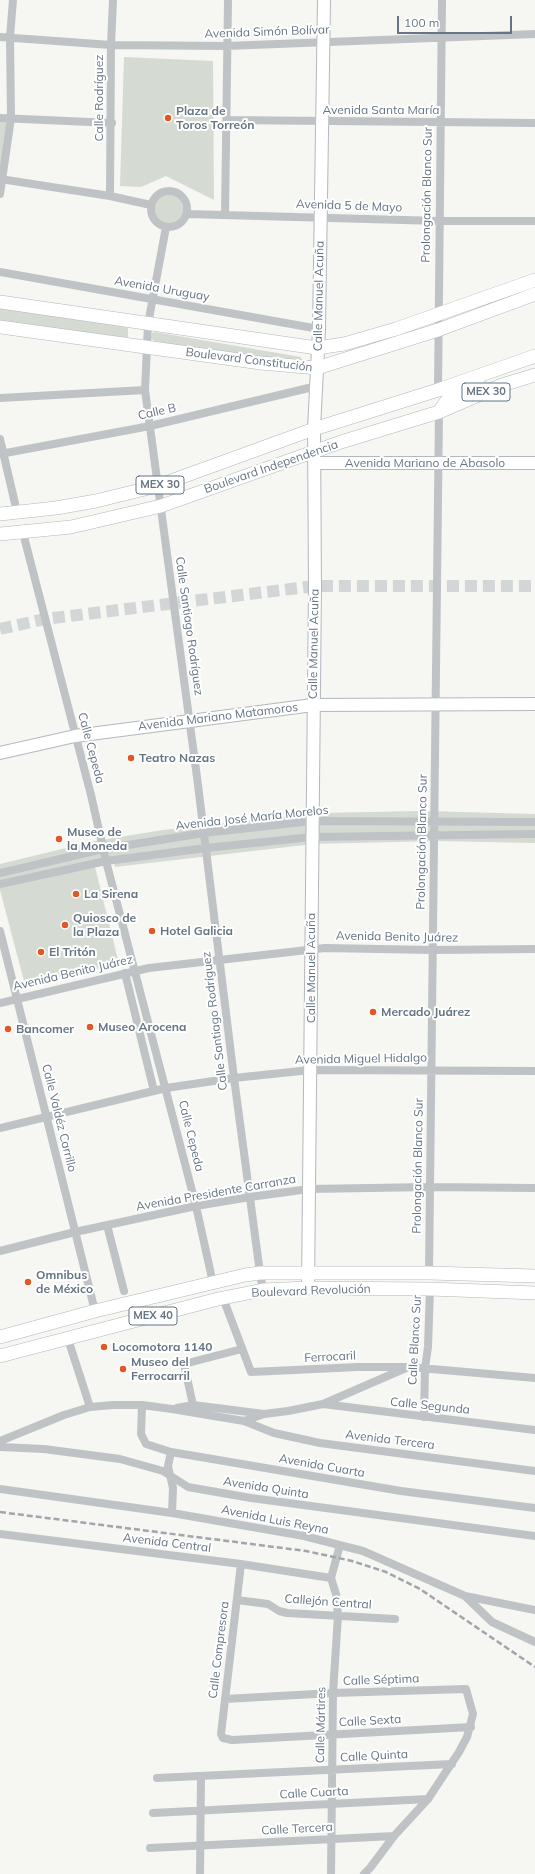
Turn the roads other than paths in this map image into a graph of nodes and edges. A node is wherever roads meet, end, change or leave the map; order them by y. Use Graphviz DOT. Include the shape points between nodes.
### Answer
graph roads {
  1 [pos="13,0"];
  2 [pos="113,0"];
  3 [pos="228,0"];
  4 [pos="324,0"];
  5 [pos="442,0"];
  6 [pos="535,34"];
  7 [pos="0,37"];
  8 [pos="10,37"];
  9 [pos="441,37"];
  10 [pos="324,43"];
  11 [pos="111,45"];
  12 [pos="226,46"];
  13 [pos="0,118"];
  14 [pos="11,118"];
  15 [pos="227,120"];
  16 [pos="322,121"];
  17 [pos="440,122"];
  18 [pos="112,123"];
  19 [pos="535,123"];
  20 [pos="1,179"];
  21 [pos="0,194"];
  22 [pos="110,196"];
  23 [pos="151,205"];
  24 [pos="187,214"];
  25 [pos="225,215"];
  26 [pos="321,218"];
  27 [pos="439,221"];
  28 [pos="535,221"];
  29 [pos="166,227"];
  30 [pos="0,272"];
  31 [pos="535,280"];
  32 [pos="535,294"];
  33 [pos="152,300"];
  34 [pos="0,302"];
  35 [pos="438,314"];
  36 [pos="148,324"];
  37 [pos="0,327"];
  38 [pos="319,329"];
  39 [pos="438,330"];
  40 [pos="146,347"];
  41 [pos="317,348"];
  42 [pos="535,356"];
  43 [pos="509,366"];
  44 [pos="317,368"];
  45 [pos="535,375"];
  46 [pos="317,386"];
  47 [pos="145,390"];
  48 [pos="438,390"];
  49 [pos="0,398"];
  50 [pos="439,412"];
  51 [pos="150,426"];
  52 [pos="314,430"];
  53 [pos="0,439"];
  54 [pos="2,454"];
  55 [pos="314,458"];
  56 [pos="438,463"];
  57 [pos="535,463"];
  58 [pos="157,486"];
  59 [pos="161,506"];
  60 [pos="17,512"];
  61 [pos="0,514"];
  62 [pos="23,532"];
  63 [pos="0,534"];
  64 [pos="435,704"];
  65 [pos="535,704"];
  66 [pos="313,705"];
  67 [pos="190,720"];
  68 [pos="74,736"];
  69 [pos="0,753"];
  70 [pos="434,821"];
  71 [pos="312,822"];
  72 [pos="535,822"];
  73 [pos="204,833"];
  74 [pos="434,834"];
  75 [pos="535,834"];
  76 [pos="312,837"];
  77 [pos="206,848"];
  78 [pos="103,849"];
  79 [pos="106,861"];
  80 [pos="0,873"];
  81 [pos="0,884"];
  82 [pos="0,931"];
  83 [pos="535,949"];
  84 [pos="311,950"];
  85 [pos="432,950"];
  86 [pos="220,960"];
  87 [pos="134,971"];
  88 [pos="125,973"];
  89 [pos="17,999"];
  90 [pos="0,1003"];
  91 [pos="310,1070"];
  92 [pos="431,1071"];
  93 [pos="535,1071"];
  94 [pos="234,1078"];
  95 [pos="166,1088"];
  96 [pos="154,1091"];
  97 [pos="46,1116"];
  98 [pos="0,1128"];
  99 [pos="430,1187"];
  100 [pos="535,1188"];
  101 [pos="309,1189"];
  102 [pos="250,1197"];
  103 [pos="196,1206"];
  104 [pos="107,1226"];
  105 [pos="76,1232"];
  106 [pos="0,1252"];
  107 [pos="429,1273"];
  108 [pos="260,1274"];
  109 [pos="308,1274"];
  110 [pos="535,1276"];
  111 [pos="213,1283"];
  112 [pos="308,1288"];
  113 [pos="430,1289"];
  114 [pos="264,1290"];
  115 [pos="124,1291"];
  116 [pos="535,1293"];
  117 [pos="223,1298"];
  118 [pos="95,1311"];
  119 [pos="0,1337"];
  120 [pos="68,1339"];
  121 [pos="242,1350"];
  122 [pos="0,1356"];
  123 [pos="374,1367"];
  124 [pos="409,1367"];
  125 [pos="425,1368"];
  126 [pos="535,1378"];
  127 [pos="372,1382"];
  128 [pos="322,1404"];
  129 [pos="142,1405"];
  130 [pos="193,1405"];
  131 [pos="90,1407"];
  132 [pos="172,1409"];
  133 [pos="264,1414"];
  134 [pos="424,1417"];
  135 [pos="244,1421"];
  136 [pos="535,1430"];
  137 [pos="0,1441"];
  138 [pos="0,1447"];
  139 [pos="171,1452"];
  140 [pos="535,1471"];
  141 [pos="169,1475"];
  142 [pos="0,1489"];
  143 [pos="535,1508"];
  144 [pos="172,1513"];
  145 [pos="0,1534"];
  146 [pos="535,1536"];
  147 [pos="340,1545"];
  148 [pos="241,1564"];
  149 [pos="331,1578"];
  150 [pos="465,1596"];
  151 [pos="237,1600"];
  152 [pos="535,1610"];
  153 [pos="338,1615"];
  154 [pos="395,1619"];
  155 [pos="535,1642"];
  156 [pos="333,1693"];
  157 [pos="225,1699"];
  158 [pos="471,1727"];
  159 [pos="333,1735"];
  160 [pos="223,1738"];
  161 [pos="452,1764"];
  162 [pos="332,1770"];
  163 [pos="202,1776"];
  164 [pos="157,1778"];
  165 [pos="428,1799"];
  166 [pos="332,1804"];
  167 [pos="201,1811"];
  168 [pos="153,1813"];
  169 [pos="394,1836"];
  170 [pos="332,1839"];
  171 [pos="201,1846"];
  172 [pos="150,1848"];
  173 [pos="200,1874"];
  174 [pos="331,1874"];
  175 [pos="364,1874"];
  1 -- 8 [label="street"];
  2 -- 11 [label="street, Calle Rodríguez"];
  3 -- 12 [label="street"];
  4 -- 10 [label="street, Calle Manuel Acuña"];
  5 -- 9 [label="street, Prolongación Blanco Sur"];
  6 -- 9 [label="street, Avenida Simón Bolívar"];
  7 -- 8 [label="street, Avenida Simón Bolívar"];
  8 -- 11 [label="street, Avenida Simón Bolívar"];
  8 -- 14 [label="street"];
  9 -- 10 [label="street, Avenida Simón Bolívar"];
  9 -- 17 [label="street, Prolongación Blanco Sur"];
  10 -- 12 [label="street, Avenida Simón Bolívar"];
  10 -- 16 [label="street, Calle Manuel Acuña"];
  11 -- 12 [label="street, Avenida Simón Bolívar"];
  11 -- 18 [label="street, Calle Rodríguez"];
  12 -- 15 [label="street"];
  13 -- 14 [label="street"];
  14 -- 18 [label="street"];
  14 -- 20 [label="street"];
  15 -- 16 [label="street, Avenida Santa María"];
  15 -- 25 [label="street"];
  16 -- 17 [label="street, Avenida Santa María"];
  16 -- 26 [label="street, Calle Manuel Acuña"];
  17 -- 19 [label="street, Avenida Santa María"];
  17 -- 27 [label="street, Prolongación Blanco Sur"];
  18 -- 22 [label="street, Calle Rodríguez"];
  20 -- 21 [label="street"];
  20 -- 22 [label="street"];
  22 -- 23 [label="street"];
  23 -- 24 [label="street" via="153,199 162,192 173,191 183,197"];
  23 -- 29 [label="street" via="152,217"];
  24 -- 25 [label="street, Avenida 5 de Mayo"];
  24 -- 29 [label="street" via="179,224"];
  25 -- 26 [label="street, Avenida 5 de Mayo"];
  26 -- 27 [label="street, Avenida 5 de Mayo"];
  26 -- 38 [label="street, Calle Manuel Acuña"];
  27 -- 28 [label="street, Avenida 5 de Mayo"];
  27 -- 35 [label="street, Prolongación Blanco Sur"];
  29 -- 33 [label="street, Calle Santiago Rodríguez"];
  30 -- 33 [label="street, Avenida Uruguay"];
  31 -- 35 [label="main road, Boulevard Constitución"];
  32 -- 39 [label="main road, Boulevard Constitución"];
  33 -- 36 [label="street, Calle Santiago Rodríguez"];
  33 -- 38 [label="street, Avenida Uruguay"];
  34 -- 36 [label="main road, Boulevard Constitución"];
  35 -- 39 [label="street, Prolongación Blanco Sur"];
  35 -- 41 [label="main road, Boulevard Constitución" via="344,344"];
  36 -- 40 [label="street, Calle Santiago Rodríguez"];
  36 -- 41 [label="main road, Boulevard Constitución"];
  37 -- 40 [label="main road, Boulevard Constitución"];
  38 -- 41 [label="street, Calle Manuel Acuña"];
  39 -- 44 [label="main road, Boulevard Constitución"];
  39 -- 48 [label="street, Prolongación Blanco Sur"];
  40 -- 44 [label="main road, Boulevard Constitución"];
  40 -- 47 [label="street, Calle Santiago Rodríguez"];
  41 -- 44 [label="street, Calle Manuel Acuña"];
  42 -- 43 [label="main road, Boulevard Independencia / MEX 30"];
  43 -- 48 [label="main road, Boulevard Independencia / MEX 30"];
  43 -- 50 [label="main road" via="481,384 450,396"];
  44 -- 46 [label="street, Calle Manuel Acuña"];
  45 -- 50 [label="main road, Boulevard Independencia / MEX 30" via="502,385"];
  46 -- 51 [label="street, Calle B"];
  46 -- 52 [label="street, Calle Manuel Acuña"];
  47 -- 49 [label="street"];
  47 -- 51 [label="street, Calle Santiago Rodríguez"];
  48 -- 52 [label="main road, Boulevard Independencia / MEX 30"];
  50 -- 55 [label="main road, Boulevard Independencia / MEX 30"];
  50 -- 56 [label="street, Prolongación Blanco Sur"];
  51 -- 54 [label="street, Calle B"];
  51 -- 58 [label="street, Calle Santiago Rodríguez"];
  52 -- 55 [label="street, Calle Manuel Acuña"];
  52 -- 58 [label="main road, Boulevard Independencia / MEX 30"];
  53 -- 54 [label="street"];
  54 -- 60 [label="street"];
  55 -- 56 [label="street, Avenida Mariano de Abasolo"];
  55 -- 59 [label="main road, Boulevard Independencia / MEX 30"];
  55 -- 66 [label="street, Calle Manuel Acuña"];
  56 -- 57 [label="street, Avenida Mariano de Abasolo"];
  56 -- 64 [label="street, Prolongación Blanco Sur"];
  58 -- 59 [label="street, Calle Santiago Rodríguez"];
  58 -- 60 [label="main road, Boulevard Independencia / MEX 30" via="96,501"];
  59 -- 62 [label="main road, Boulevard Independencia / MEX 30" via="71,527"];
  59 -- 67 [label="street, Calle Santiago Rodríguez"];
  60 -- 61 [label="main road, Boulevard Independencia / MEX 30"];
  62 -- 63 [label="main road, Boulevard Independencia / MEX 30"];
  62 -- 68 [label="street, Calle Cepeda"];
  64 -- 65 [label="street, Avenida Mariano Matamoros"];
  64 -- 66 [label="street, Avenida Mariano Matamoros"];
  64 -- 70 [label="street, Prolongación Blanco Sur"];
  66 -- 67 [label="street, Avenida Mariano Matamoros"];
  66 -- 71 [label="street, Calle Manuel Acuña"];
  67 -- 68 [label="street, Avenida Mariano Matamoros"];
  67 -- 73 [label="street, Calle Santiago Rodríguez"];
  68 -- 69 [label="street, Avenida Mariano Matamoros"];
  68 -- 78 [label="street, Calle Cepeda"];
  70 -- 71 [label="street, Avenida José María Morelos"];
  70 -- 72 [label="street, Avenida José María Morelos"];
  70 -- 74 [label="street, Prolongación Blanco Sur"];
  71 -- 73 [label="street, Avenida José María Morelos"];
  71 -- 76 [label="street, Calle Manuel Acuña"];
  73 -- 77 [label="street, Calle Santiago Rodríguez"];
  73 -- 78 [label="street, Avenida José María Morelos"];
  74 -- 75 [label="street, Avenida José María Morelos"];
  74 -- 76 [label="street, Avenida José María Morelos"];
  74 -- 85 [label="street, Prolongación Blanco Sur"];
  76 -- 77 [label="street, Avenida José María Morelos"];
  76 -- 84 [label="street, Calle Manuel Acuña"];
  77 -- 79 [label="street, Avenida José María Morelos"];
  77 -- 86 [label="street, Calle Santiago Rodríguez"];
  78 -- 79 [label="street, Calle Cepeda"];
  78 -- 80 [label="street, Avenida José María Morelos"];
  79 -- 81 [label="street, Avenida José María Morelos"];
  79 -- 87 [label="street, Calle Cepeda"];
  82 -- 89 [label="street, Calle Valdéz Carrillo"];
  83 -- 85 [label="street, Avenida Benito Juárez"];
  84 -- 85 [label="street, Avenida Benito Juárez"];
  84 -- 86 [label="street, Avenida Benito Juárez"];
  84 -- 91 [label="street, Calle Manuel Acuña"];
  85 -- 92 [label="street, Prolongación Blanco Sur"];
  86 -- 87 [label="street, Avenida Benito Juárez"];
  86 -- 94 [label="street, Calle Santiago Rodríguez"];
  87 -- 88 [label="street, Avenida Benito Juárez"];
  87 -- 95 [label="street, Calle Cepeda"];
  88 -- 89 [label="street, Avenida Benito Juárez"];
  88 -- 96 [label="street"];
  89 -- 90 [label="street, Avenida Benito Juárez"];
  89 -- 97 [label="street, Calle Valdéz Carrillo"];
  91 -- 92 [label="street, Avenida Miguel Hidalgo"];
  91 -- 94 [label="street, Avenida Miguel Hidalgo"];
  91 -- 101 [label="street, Calle Manuel Acuña"];
  92 -- 93 [label="street, Avenida Miguel Hidalgo"];
  92 -- 99 [label="street, Prolongación Blanco Sur"];
  94 -- 95 [label="street, Avenida Miguel Hidalgo"];
  94 -- 102 [label="street, Calle Santiago Rodríguez"];
  95 -- 96 [label="street, Avenida Miguel Hidalgo"];
  95 -- 103 [label="street, Calle Cepeda"];
  96 -- 97 [label="street, Avenida Miguel Hidalgo"];
  97 -- 98 [label="street, Avenida Miguel Hidalgo"];
  97 -- 105 [label="street, Calle Valdéz Carrillo"];
  99 -- 100 [label="street, Avenida Presidente Carranza"];
  99 -- 101 [label="street, Avenida Presidente Carranza"];
  99 -- 107 [label="street, Prolongación Blanco Sur"];
  101 -- 102 [label="street, Avenida Presidente Carranza"];
  101 -- 109 [label="street, Calle Manuel Acuña"];
  102 -- 103 [label="street, Avenida Presidente Carranza"];
  102 -- 108 [label="street, Calle Santiago Rodríguez"];
  103 -- 104 [label="street, Avenida Presidente Carranza"];
  103 -- 111 [label="street, Calle Cepeda"];
  104 -- 105 [label="street, Avenida Presidente Carranza"];
  104 -- 115 [label="street"];
  105 -- 106 [label="street, Avenida Presidente Carranza"];
  105 -- 118 [label="street, Calle Valdéz Carrillo"];
  107 -- 109 [label="main road, MEX 40"];
  107 -- 110 [label="main road, MEX 40"];
  108 -- 109 [label="main road, MEX 40"];
  108 -- 111 [label="main road, MEX 40"];
  108 -- 114 [label="street, Calle Santiago Rodríguez"];
  109 -- 112 [label="street, Calle Manuel Acuña"];
  111 -- 118 [label="main road, MEX 40"];
  112 -- 113 [label="main road, Boulevard Revolución / MEX 40"];
  112 -- 114 [label="main road, Boulevard Revolución / MEX 40"];
  113 -- 116 [label="main road, Boulevard Revolución / MEX 40"];
  113 -- 125 [label="street, Calle Blanco Sur"];
  114 -- 117 [label="main road, Boulevard Revolución / MEX 40"];
  117 -- 120 [label="main road, Boulevard Revolución / MEX 40"];
  117 -- 121 [label="street"];
  118 -- 119 [label="main road, MEX 40"];
  120 -- 122 [label="main road, Boulevard Revolución / MEX 40"];
  120 -- 131 [label="street"];
  121 -- 123 [label="street, Ferrocaril" via="251,1372"];
  121 -- 130 [label="street" via="184,1364"];
  123 -- 124 [label="street, Ferrocaril"];
  123 -- 127 [label="street"];
  124 -- 125 [label="street, Ferrocaril"];
  124 -- 127 [label="street"];
  125 -- 126 [label="street, Ferrocaril"];
  125 -- 134 [label="street, Calle Blanco Sur"];
  127 -- 128 [label="street"];
  128 -- 133 [label="street"];
  128 -- 134 [label="street, Calle Segunda"];
  129 -- 131 [label="street"];
  129 -- 132 [label="street"];
  129 -- 139 [label="street, Avenida Cuarta" via="141,1434 146,1444"];
  130 -- 132 [label="street"];
  130 -- 133 [label="street"];
  131 -- 137 [label="street" via="36,1425"];
  132 -- 135 [label="street"];
  133 -- 135 [label="street"];
  134 -- 136 [label="street, Calle Segunda"];
  135 -- 140 [label="street, Avenida Tercera" via="274,1433 320,1443"];
  138 -- 141 [label="street, Avenida Quinta" via="97,1455 140,1464"];
  139 -- 141 [label="street"];
  139 -- 143 [label="street, Avenida Cuarta" via="402,1491"];
  141 -- 144 [label="street" via="173,1488"];
  141 -- 146 [label="street, Avenida Quinta" via="188,1487 251,1498"];
  142 -- 144 [label="street, Avenida Luis Reyna"];
  144 -- 147 [label="street, Avenida Luis Reyna" via="304,1536"];
  145 -- 148 [label="street, Avenida Central"];
  147 -- 149 [label="street"];
  147 -- 150 [label="street, Avenida Luis Reyna" via="363,1551"];
  148 -- 149 [label="street, Avenida Central"];
  148 -- 151 [label="street, Calle Compresora"];
  149 -- 153 [label="street, Calle Mártires"];
  150 -- 152 [label="street, Avenida Luis Reyna"];
  150 -- 155 [label="street" via="492,1622"];
  151 -- 153 [label="street, Callejón Central" via="268,1604 287,1613"];
  151 -- 157 [label="street, Calle Compresora"];
  153 -- 154 [label="street, Callejón Central"];
  153 -- 156 [label="street, Calle Mártires"];
  156 -- 157 [label="street, Calle Séptima"];
  156 -- 158 [label="street, Calle Séptima" via="466,1689 473,1714"];
  156 -- 159 [label="street, Calle Mártires"];
  157 -- 160 [label="street, Calle Compresora" via="221,1734"];
  158 -- 159 [label="street, Calle Sexta"];
  158 -- 161 [label="street"];
  159 -- 160 [label="street, Calle Sexta" via="232,1740"];
  159 -- 162 [label="street, Calle Mártires"];
  161 -- 162 [label="street, Calle Quinta"];
  161 -- 165 [label="street"];
  162 -- 163 [label="street, Calle Quinta"];
  162 -- 166 [label="street, Calle Mártires"];
  163 -- 164 [label="street, Calle Quinta"];
  163 -- 167 [label="street"];
  165 -- 166 [label="street, Calle Cuarta"];
  165 -- 169 [label="street"];
  166 -- 167 [label="street, Calle Cuarta"];
  166 -- 170 [label="street, Calle Mártires"];
  167 -- 168 [label="street, Calle Cuarta"];
  167 -- 171 [label="street"];
  169 -- 170 [label="street, Calle Tercera"];
  169 -- 175 [label="street"];
  170 -- 171 [label="street, Calle Tercera"];
  170 -- 174 [label="street, Calle Mártires"];
  171 -- 172 [label="street, Calle Tercera"];
  171 -- 173 [label="street"];
}
